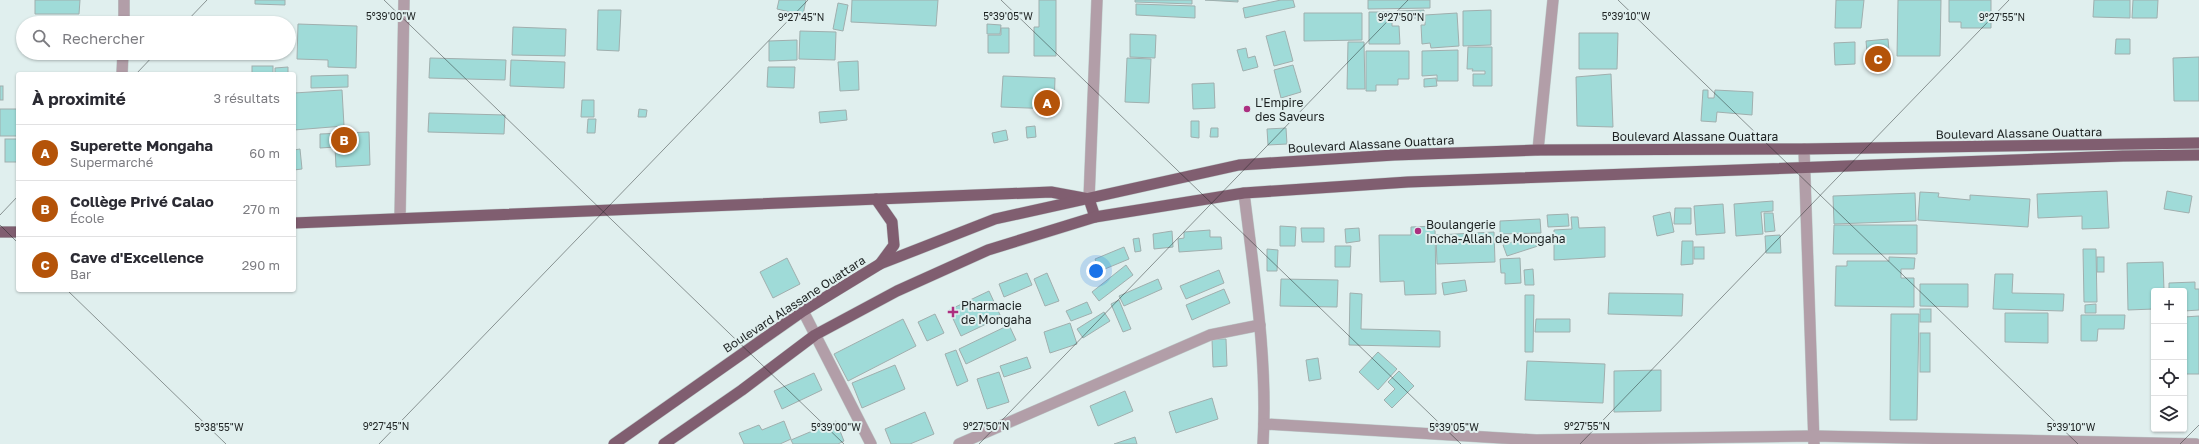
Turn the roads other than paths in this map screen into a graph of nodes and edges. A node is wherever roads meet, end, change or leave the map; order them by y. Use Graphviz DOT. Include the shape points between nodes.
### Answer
graph roads {
  1 [pos="124,0"];
  2 [pos="404,0"];
  3 [pos="1097,0"];
  4 [pos="1553,0"];
  5 [pos="124,16"];
  6 [pos="123,60"];
  7 [pos="122,72"];
  8 [pos="2199,143"];
  9 [pos="1804,149"];
  10 [pos="1538,150"];
  11 [pos="2199,155"];
  12 [pos="1804,167"];
  13 [pos="1244,193"];
  14 [pos="876,199"];
  15 [pos="1089,199"];
  16 [pos="400,218"];
  17 [pos="1095,218"];
  18 [pos="296,223"];
  19 [pos="0,232"];
  20 [pos="16,232"];
  21 [pos="880,264"];
  22 [pos="803,311"];
  23 [pos="1260,325"];
  24 [pos="815,335"];
  25 [pos="1264,424"];
  26 [pos="1814,440"];
  27 [pos="1536,442"];
  28 [pos="614,444"];
  29 [pos="664,444"];
  30 [pos="871,444"];
  31 [pos="959,444"];
  32 [pos="1263,444"];
  33 [pos="2196,444"];
  1 -- 5 [label="street"];
  2 -- 16 [label="street"];
  3 -- 15 [label="street"];
  4 -- 10 [label="street"];
  6 -- 7 [label="street"];
  8 -- 9 [label="main road, Boulevard Alassane Ouattara"];
  9 -- 10 [label="main road, Boulevard Alassane Ouattara"];
  9 -- 12 [label="street"];
  10 -- 15 [label="main road, Boulevard Alassane Ouattara" via="1394,155 1239,165"];
  11 -- 12 [label="main road, Boulevard Alassane Ouattara"];
  12 -- 13 [label="main road, Boulevard Alassane Ouattara" via="1408,182"];
  12 -- 26 [label="street"];
  13 -- 17 [label="main road, Boulevard Alassane Ouattara"];
  13 -- 23 [label="street"];
  14 -- 15 [label="main road" via="1050,192"];
  14 -- 16 [label="main road"];
  14 -- 21 [label="main road" via="892,222 894,245"];
  15 -- 17 [label="main road"];
  15 -- 21 [label="main road, Boulevard Alassane Ouattara" via="995,219"];
  16 -- 18 [label="main road"];
  17 -- 24 [label="main road, Boulevard Alassane Ouattara" via="988,250 897,291"];
  19 -- 20 [label="main road"];
  21 -- 22 [label="main road, Boulevard Alassane Ouattara"];
  22 -- 24 [label="street"];
  22 -- 28 [label="main road, Boulevard Alassane Ouattara"];
  23 -- 25 [label="street"];
  23 -- 31 [label="street" via="1210,335"];
  24 -- 29 [label="main road, Boulevard Alassane Ouattara"];
  24 -- 30 [label="street"];
  25 -- 27 [label="street"];
  25 -- 32 [label="street"];
  26 -- 27 [label="street"];
  26 -- 33 [label="street"];
}
